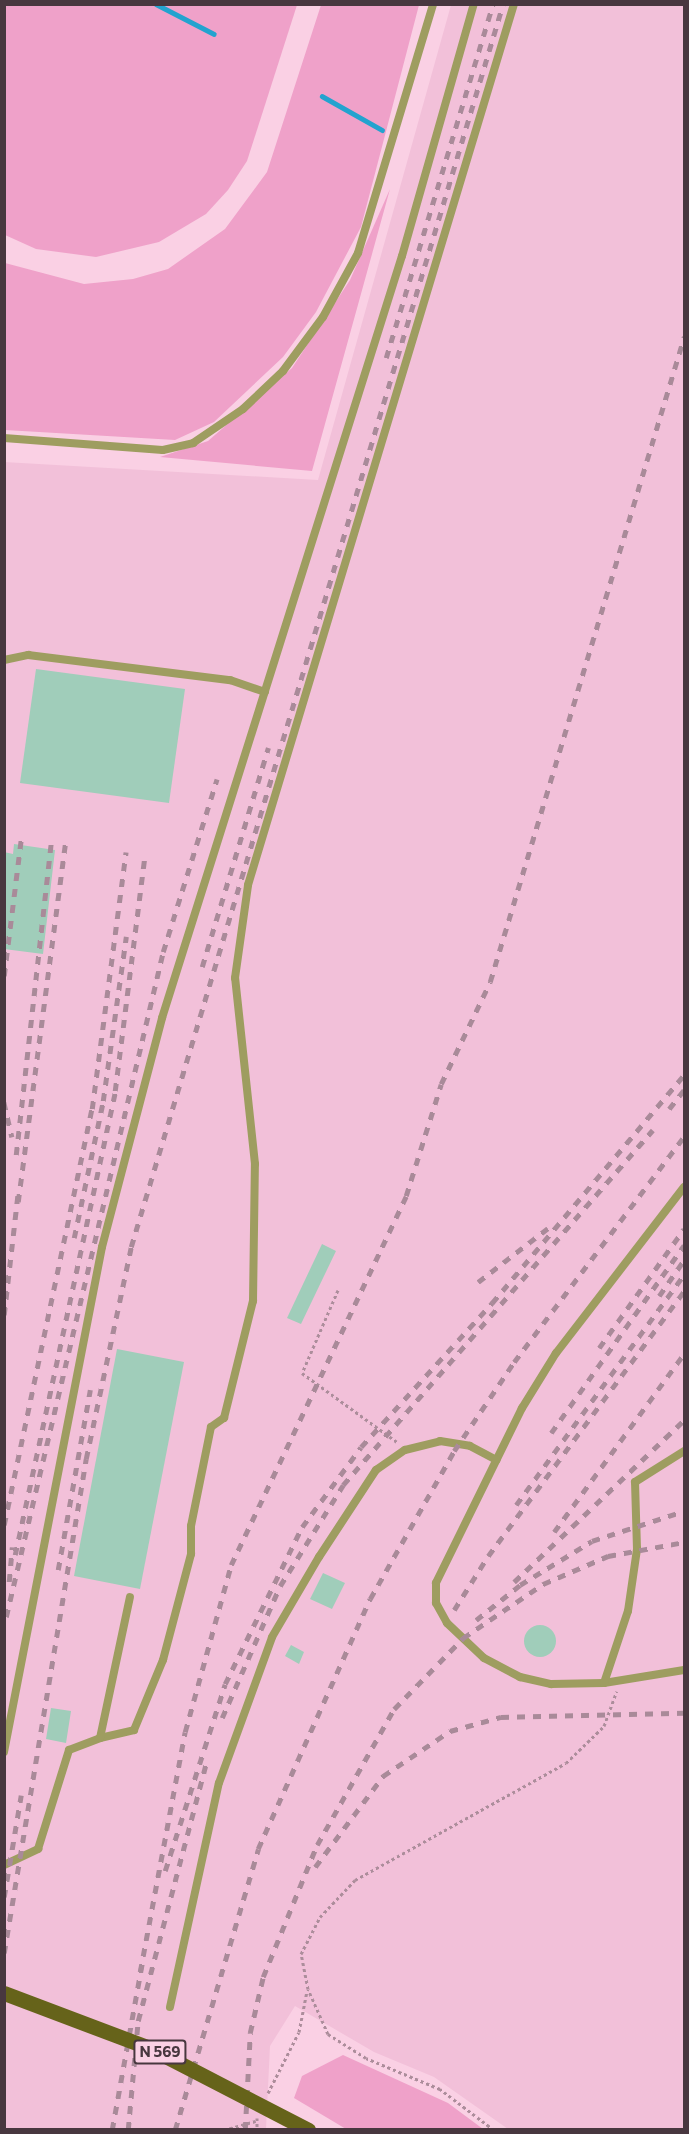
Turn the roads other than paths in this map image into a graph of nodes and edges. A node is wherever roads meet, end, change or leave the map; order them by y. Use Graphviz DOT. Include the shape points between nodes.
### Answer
graph roads {
  1 [pos="433,4"];
  2 [pos="474,4"];
  3 [pos="514,4"];
  4 [pos="4,438"];
  5 [pos="4,660"];
  6 [pos="265,692"];
  7 [pos="684,1187"];
  8 [pos="684,1451"];
  9 [pos="496,1460"];
  10 [pos="130,1597"];
  11 [pos="684,1670"];
  12 [pos="604,1683"];
  13 [pos="99,1738"];
  14 [pos="4,1752"];
  15 [pos="4,1865"];
  16 [pos="4,1993"];
  17 [pos="170,2007"];
  18 [pos="308,2130"];
  1 -- 4 [label="lane" via="358,253 323,317 283,370 243,409 193,443 163,450"];
  2 -- 6 [label="lane"];
  3 -- 13 [label="lane" via="248,885 235,978 255,1164 253,1301 224,1418 211,1427 191,1526 191,1554 163,1660 134,1730"];
  5 -- 6 [label="lane" via="28,655 230,680"];
  6 -- 14 [label="lane" via="162,1018 102,1247"];
  7 -- 9 [label="lane" via="556,1353"];
  8 -- 12 [label="lane" via="635,1482 637,1549 628,1611"];
  9 -- 12 [label="lane" via="436,1583 436,1603 447,1623 484,1658 520,1677 551,1684"];
  9 -- 17 [label="lane" via="470,1446 440,1441 405,1450 376,1470 272,1637 219,1783"];
  10 -- 13 [label="lane"];
  11 -- 12 [label="lane"];
  13 -- 15 [label="lane" via="69,1750 38,1849"];
  16 -- 18 [label="main road, N 569, bridge" via="152,2049"];
}
